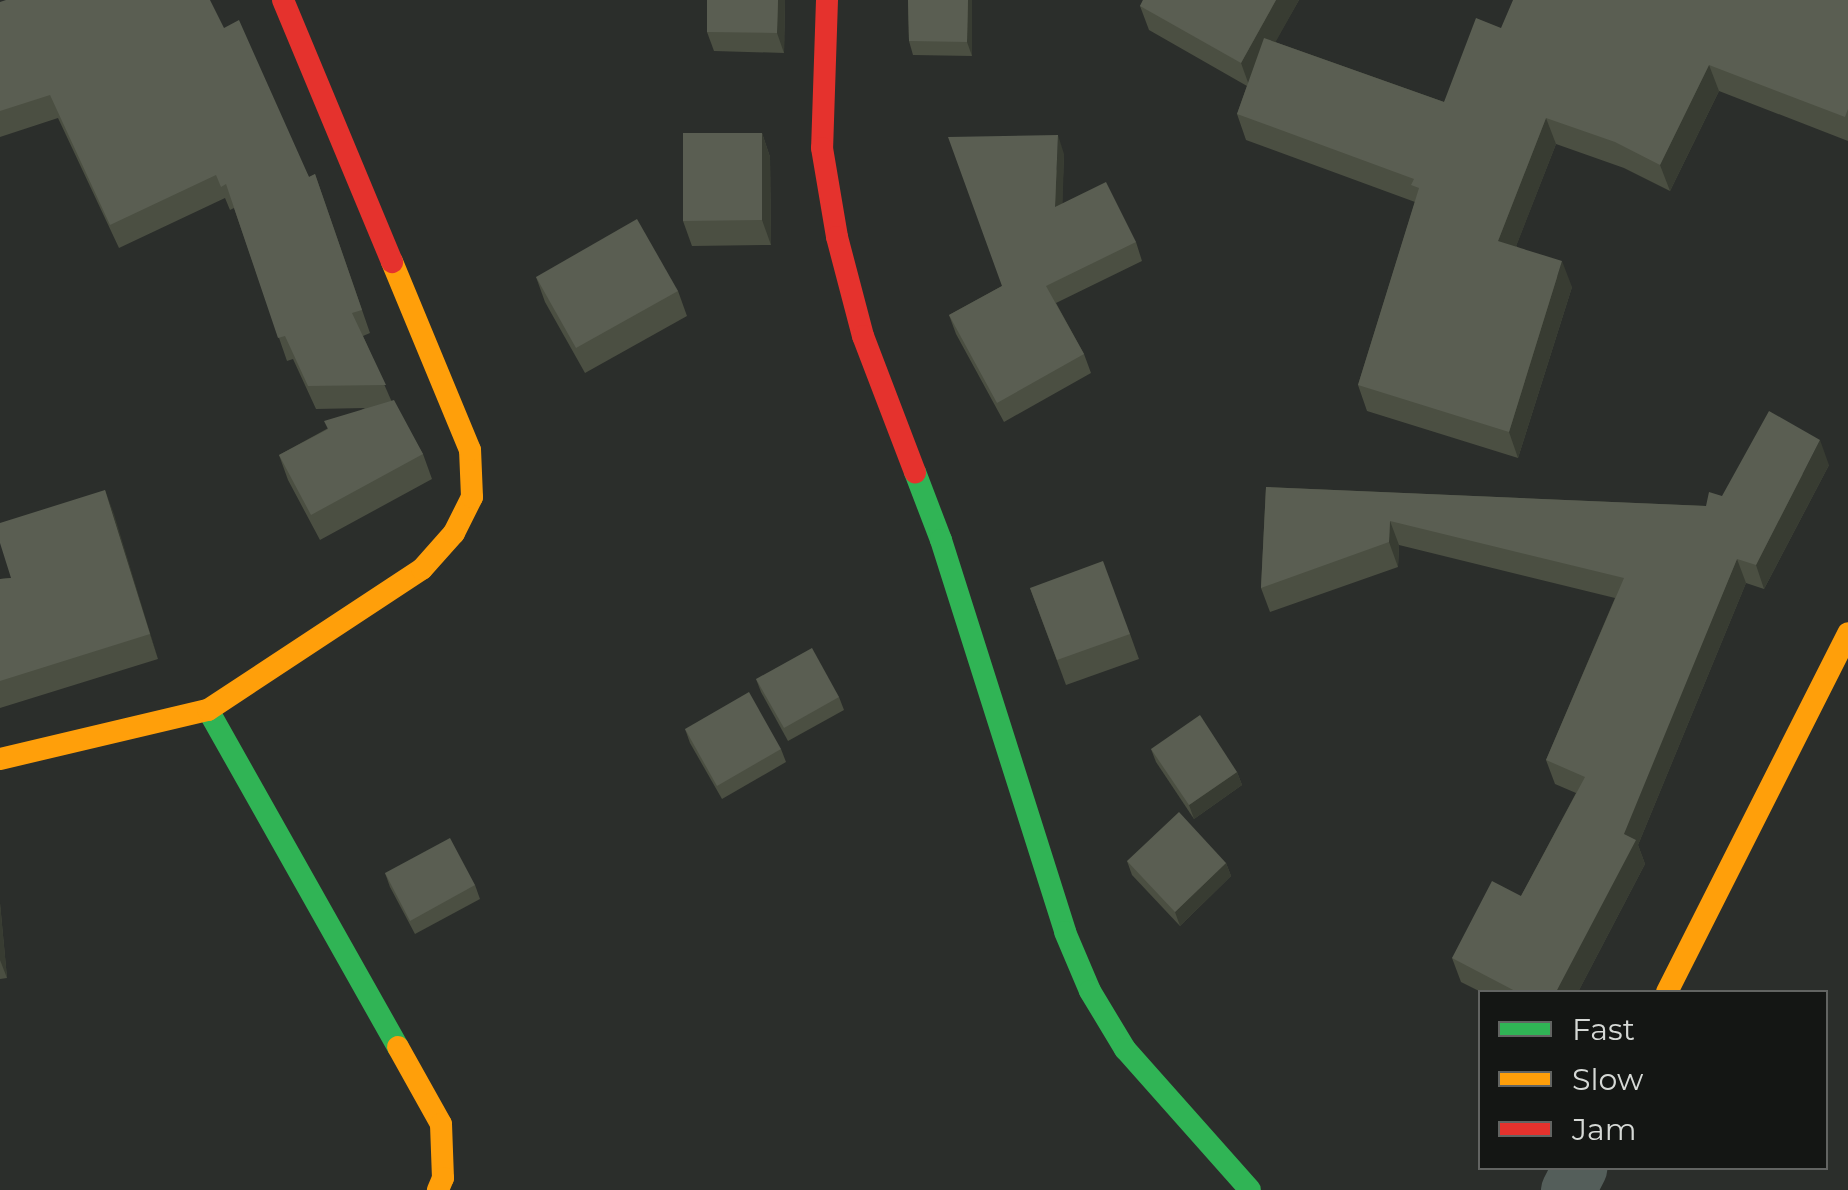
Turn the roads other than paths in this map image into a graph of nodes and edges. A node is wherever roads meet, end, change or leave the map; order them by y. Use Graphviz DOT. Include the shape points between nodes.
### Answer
graph roads {
  1 [pos="283,0"];
  2 [pos="826,0"];
  3 [pos="1848,634"];
  4 [pos="208,710"];
  5 [pos="0,759"];
  6 [pos="1668,990"];
  7 [pos="438,1190"];
  8 [pos="1250,1190"];
  1 -- 4 [label="street" via="470,450 472,497 454,533 422,569"];
  2 -- 8 [label="street" via="822,148 837,237 864,336 941,540 1065,932 1090,992 1125,1049"];
  3 -- 6 [label="street"];
  4 -- 5 [label="street"];
  4 -- 7 [label="street" via="441,1124 444,1178"];
}
